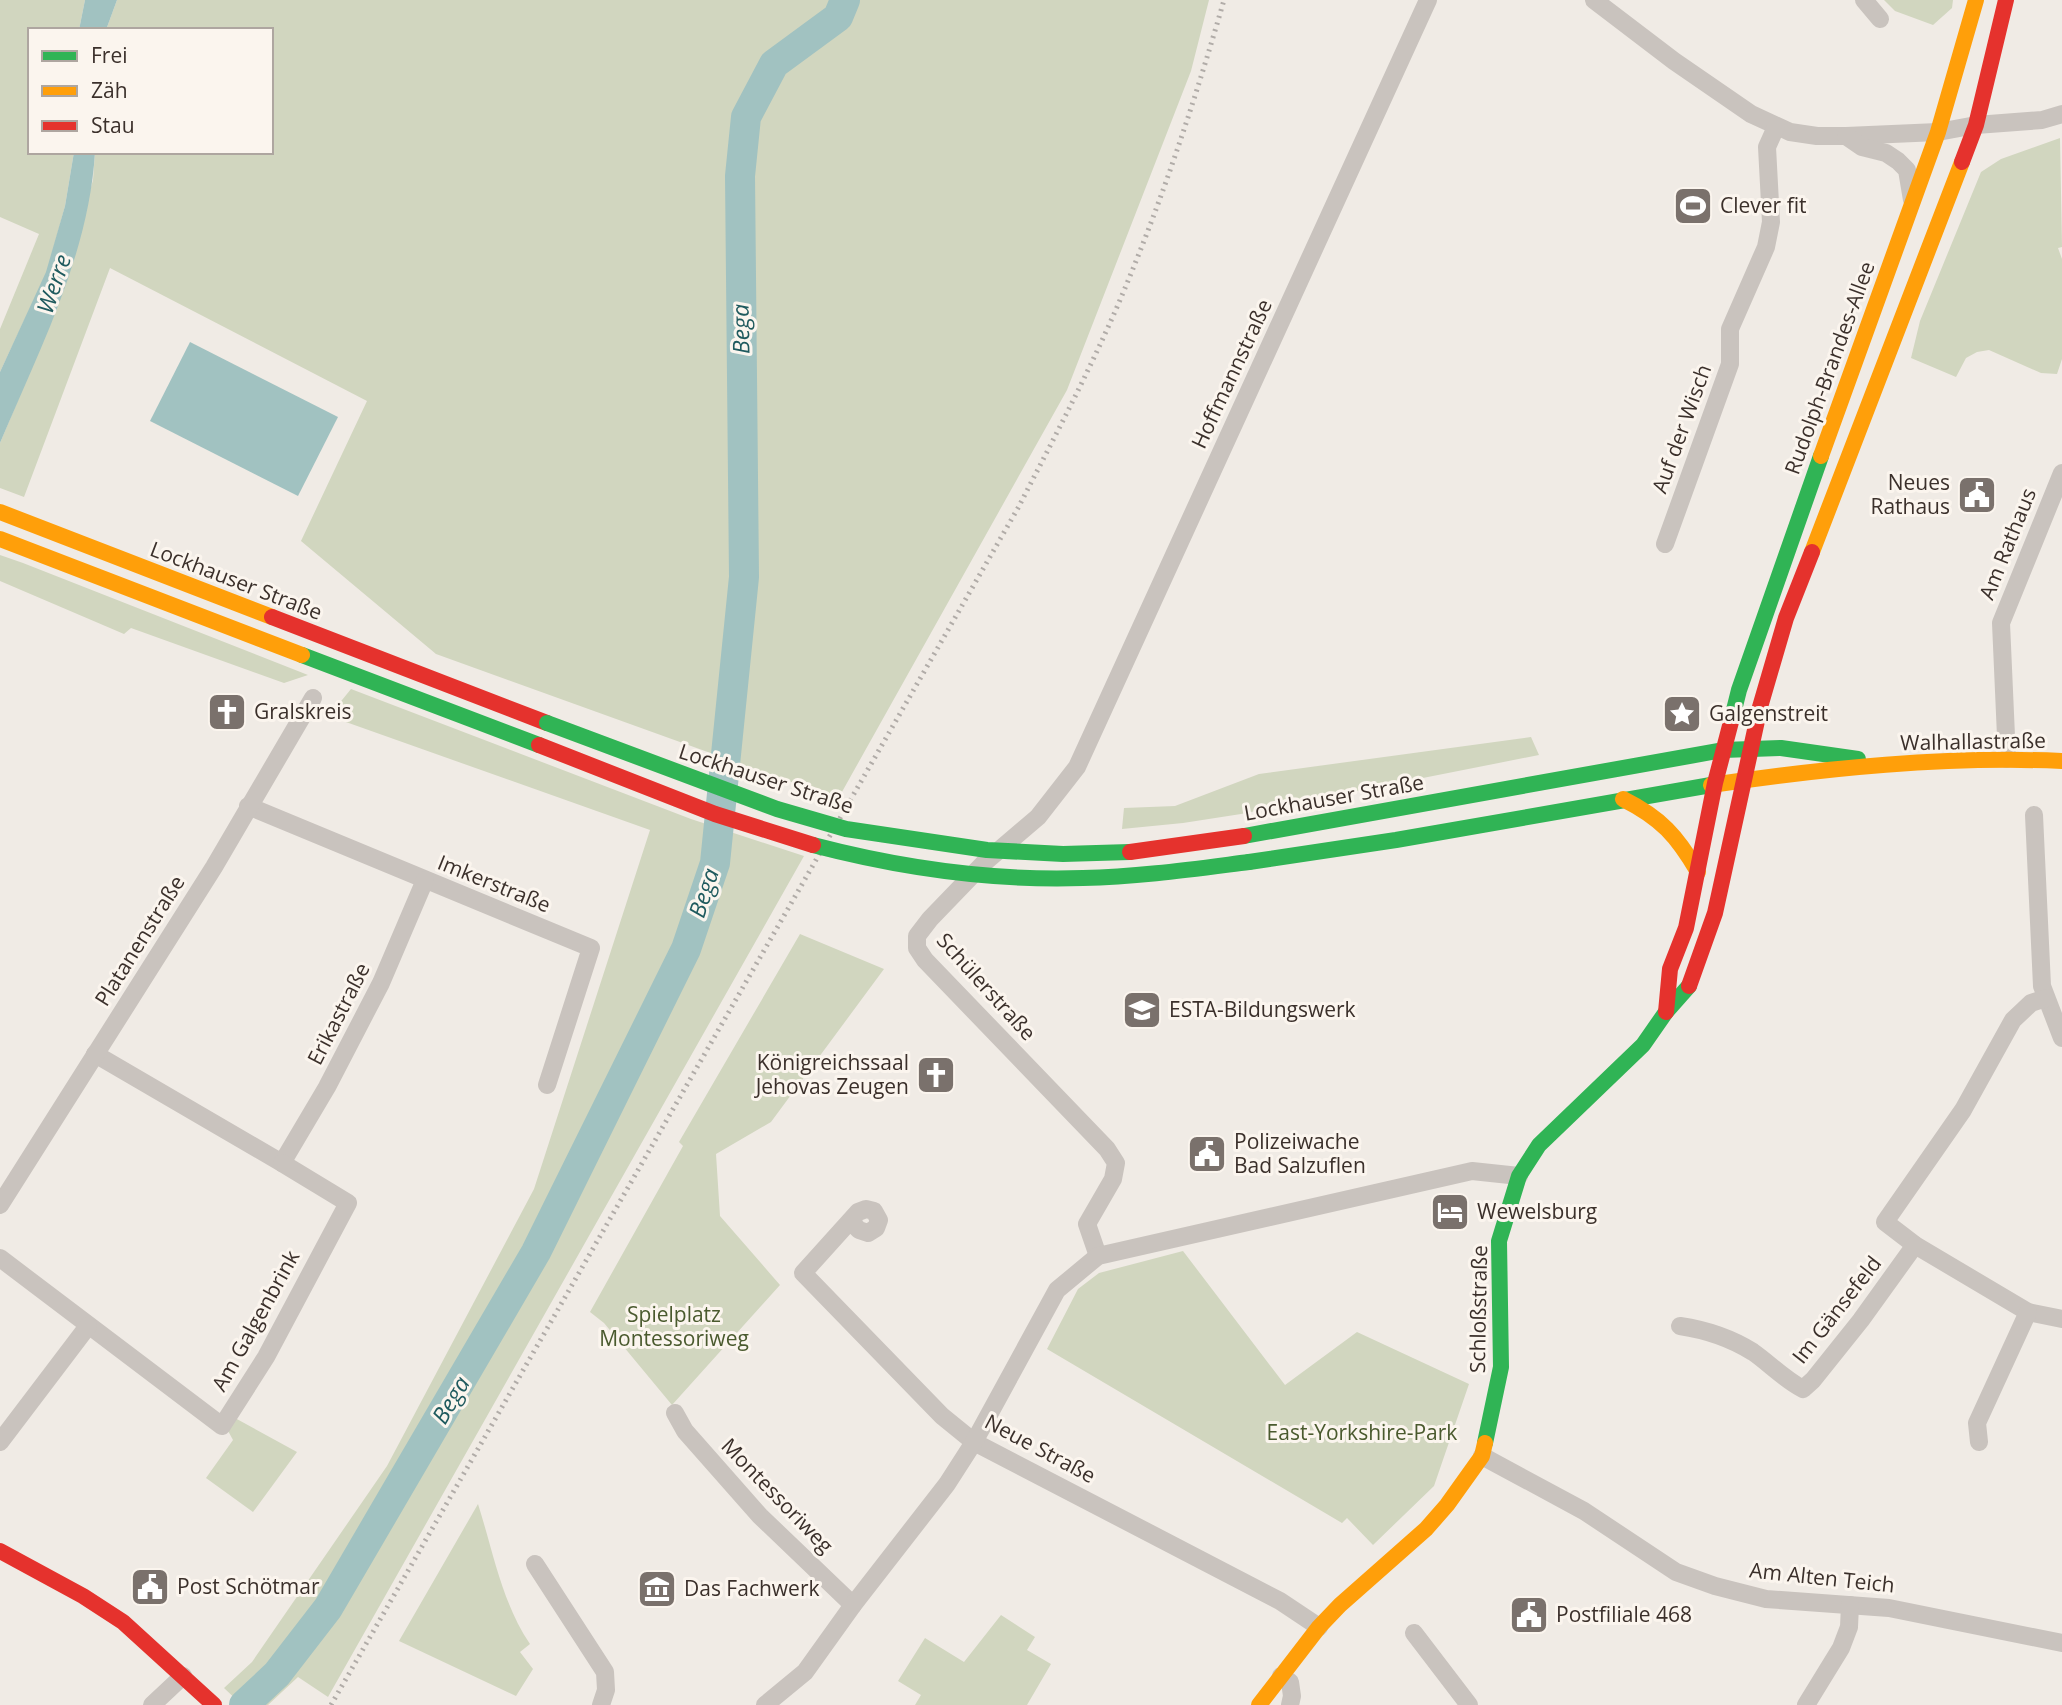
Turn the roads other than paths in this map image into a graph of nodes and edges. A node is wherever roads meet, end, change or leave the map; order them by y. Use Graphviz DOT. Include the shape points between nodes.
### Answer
graph roads {
  1 [pos="1429,0"];
  2 [pos="1594,0"];
  3 [pos="1864,0"];
  4 [pos="1976,0"];
  5 [pos="2006,0"];
  6 [pos="1880,19"];
  7 [pos="2062,114"];
  8 [pos="1976,125"];
  9 [pos="1776,127"];
  10 [pos="1937,132"];
  11 [pos="1846,136"];
  12 [pos="1913,202"];
  13 [pos="2062,473"];
  14 [pos="0,512"];
  15 [pos="0,539"];
  16 [pos="1665,544"];
  17 [pos="313,698"];
  18 [pos="1752,748"];
  19 [pos="1724,751"];
  20 [pos="2007,759"];
  21 [pos="2062,761"];
  22 [pos="1885,764"];
  23 [pos="1077,767"];
  24 [pos="1745,779"];
  25 [pos="1716,783"];
  26 [pos="1623,799"];
  27 [pos="248,806"];
  28 [pos="2034,815"];
  29 [pos="1698,872"];
  30 [pos="425,880"];
  31 [pos="2046,998"];
  32 [pos="1666,1012"];
  33 [pos="2062,1038"];
  34 [pos="95,1054"];
  35 [pos="547,1084"];
  36 [pos="282,1163"];
  37 [pos="1520,1176"];
  38 [pos="0,1205"];
  39 [pos="850,1221"];
  40 [pos="1915,1245"];
  41 [pos="1098,1256"];
  42 [pos="0,1258"];
  43 [pos="2028,1312"];
  44 [pos="2062,1320"];
  45 [pos="88,1326"];
  46 [pos="1680,1326"];
  47 [pos="675,1413"];
  48 [pos="1979,1441"];
  49 [pos="0,1442"];
  50 [pos="974,1442"];
  51 [pos="1482,1456"];
  52 [pos="0,1551"];
  53 [pos="535,1564"];
  54 [pos="853,1605"];
  55 [pos="1850,1605"];
  56 [pos="1319,1628"];
  57 [pos="1414,1633"];
  58 [pos="2062,1643"];
  59 [pos="183,1676"];
  60 [pos="1281,1676"];
  61 [pos="210,1701"];
  62 [pos="152,1705"];
  63 [pos="601,1705"];
  64 [pos="765,1705"];
  65 [pos="1259,1705"];
  66 [pos="1290,1705"];
  67 [pos="1469,1705"];
  68 [pos="1806,1705"];
  1 -- 23 [label="street, Hoffmannstraße"];
  2 -- 9 [label="street" via="1674,61"];
  3 -- 6 [label="street"];
  4 -- 10 [label="main road, Rudolph-Brandes-Allee"];
  5 -- 8 [label="main road"];
  7 -- 8 [label="street"];
  8 -- 10 [label="street"];
  8 -- 18 [label="main road" via="1786,618"];
  9 -- 11 [label="street" via="1817,136"];
  9 -- 16 [label="street, Auf der Wisch" via="1767,147 1771,222 1766,247 1730,330 1730,364"];
  10 -- 11 [label="street"];
  10 -- 12 [label="main road, Rudolph-Brandes-Allee"];
  11 -- 12 [label="street" via="1898,161 1907,170"];
  12 -- 19 [label="main road, Rudolph-Brandes-Allee" via="1788,547 1739,690"];
  13 -- 20 [label="street, Am Rathaus" via="2001,623"];
  14 -- 19 [label="main road, Lockhauser Straße, bridge" via="777,808 846,828 987,850 1063,854 1144,850"];
  15 -- 26 [label="main road, bridge" via="699,807 894,864 968,874 1110,878 1249,862"];
  17 -- 27 [label="street, Platanenstraße"];
  18 -- 19 [label="main road, Walhallastraße"];
  18 -- 22 [label="main road, Walhallastraße" via="1815,750"];
  18 -- 24 [label="main road, Schloßstraße"];
  19 -- 25 [label="main road, Schloßstraße"];
  20 -- 21 [label="main road, Walhallastraße"];
  20 -- 22 [label="main road, Walhallastraße"];
  22 -- 24 [label="main road, Walhallastraße"];
  23 -- 41 [label="street, Schülerstraße" via="1038,817 1004,844 921,929 917,948 1107,1149 1115,1163 1114,1178 1087,1224"];
  24 -- 25 [label="main road, Walhallastraße"];
  24 -- 32 [label="main road, Schloßstraße" via="1703,953 1691,984"];
  25 -- 26 [label="main road"];
  25 -- 29 [label="main road, Schloßstraße"];
  26 -- 29 [label="main road" via="1667,825"];
  27 -- 30 [label="street, Imkerstraße"];
  27 -- 34 [label="street, Platanenstraße"];
  28 -- 31 [label="street"];
  29 -- 32 [label="main road, Schloßstraße" via="1686,928 1670,969"];
  30 -- 35 [label="street, Imkerstraße" via="591,948"];
  30 -- 36 [label="street, Erikastraße" via="381,984"];
  31 -- 33 [label="street"];
  31 -- 40 [label="street" via="2031,1003 2013,1020 1963,1110 1885,1222"];
  32 -- 37 [label="main road, Schloßstraße" via="1643,1045 1539,1145"];
  34 -- 36 [label="street"];
  34 -- 38 [label="street, Platanenstraße"];
  36 -- 45 [label="street, Am Galgenbrink" via="348,1202 267,1357 222,1426"];
  37 -- 41 [label="street" via="1472,1171"];
  37 -- 51 [label="main road, Schloßstraße" via="1499,1241 1501,1367"];
  39 -- 50 [label="street, Neue Straße" via="803,1273 942,1416"];
  40 -- 43 [label="street"];
  40 -- 46 [label="street, Im Gänsefeld" via="1861,1320 1802,1389 1752,1352 1709,1330"];
  41 -- 50 [label="street" via="1057,1290"];
  42 -- 45 [label="street"];
  43 -- 44 [label="street"];
  43 -- 48 [label="street" via="1977,1423"];
  45 -- 49 [label="street"];
  47 -- 54 [label="street, Montessoriweg" via="684,1431 751,1507"];
  50 -- 54 [label="street"];
  50 -- 56 [label="street, Neue Straße" via="1268,1594"];
  51 -- 55 [label="street, Am Alten Teich" via="1584,1511 1676,1572 1766,1599"];
  51 -- 56 [label="main road, Schloßstraße" via="1426,1529"];
  52 -- 59 [label="main road" via="123,1622"];
  53 -- 63 [label="street" via="605,1672"];
  54 -- 64 [label="street" via="805,1672"];
  55 -- 58 [label="street, Am Alten Teich" via="1889,1608"];
  55 -- 68 [label="street" via="1849,1627 1841,1648"];
  56 -- 60 [label="main road, Schloßstraße"];
  57 -- 67 [label="street"];
  59 -- 61 [label="main road"];
  59 -- 62 [label="street"];
  60 -- 65 [label="main road, Schloßstraße"];
  60 -- 66 [label="street" via="1290,1682"];
}
